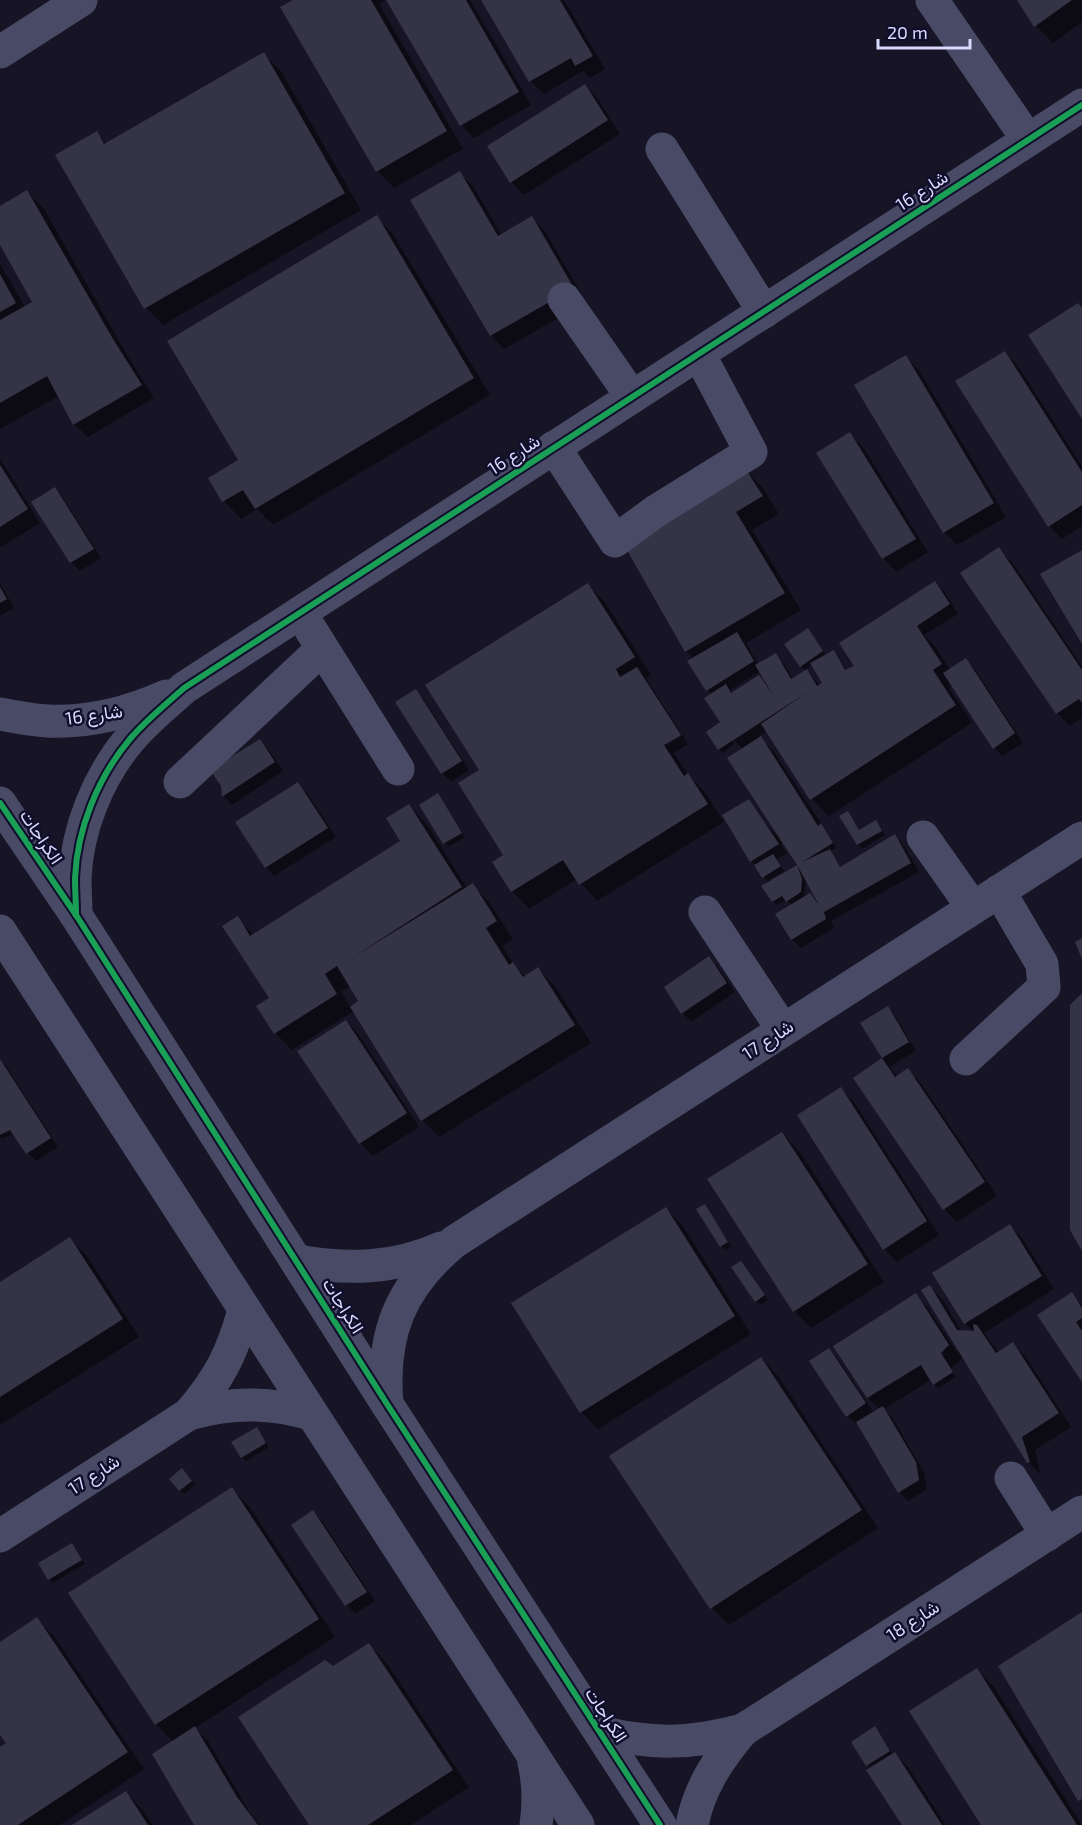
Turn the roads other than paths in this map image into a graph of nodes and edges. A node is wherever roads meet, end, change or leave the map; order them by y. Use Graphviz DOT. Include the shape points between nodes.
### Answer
graph roads {
  1 [pos="81,0"];
  2 [pos="932,0"];
  3 [pos="0,52"];
  4 [pos="1082,105"];
  5 [pos="1028,140"];
  6 [pos="662,149"];
  7 [pos="564,299"];
  8 [pos="764,312"];
  9 [pos="699,354"];
  10 [pos="632,398"];
  11 [pos="554,447"];
  12 [pos="300,613"];
  13 [pos="322,649"];
  14 [pos="184,688"];
  15 [pos="0,714"];
  16 [pos="398,769"];
  17 [pos="180,782"];
  18 [pos="0,803"];
  19 [pos="923,837"];
  20 [pos="1082,838"];
  21 [pos="986,900"];
  22 [pos="705,912"];
  23 [pos="76,915"];
  24 [pos="0,931"];
  25 [pos="783,1030"];
  26 [pos="966,1059"];
  27 [pos="454,1242"];
  28 [pos="297,1261"];
  29 [pos="244,1310"];
  30 [pos="387,1404"];
  31 [pos="189,1414"];
  32 [pos="310,1414"];
  33 [pos="1011,1478"];
  34 [pos="1082,1512"];
  35 [pos="1047,1535"];
  36 [pos="0,1536"];
  37 [pos="743,1730"];
  38 [pos="600,1732"];
  39 [pos="533,1756"];
  40 [pos="536,1825"];
  41 [pos="578,1825"];
  42 [pos="660,1825"];
  43 [pos="692,1825"];
  1 -- 3 [label="street"];
  2 -- 5 [label="street"];
  4 -- 5 [label="street, شارع 16"];
  5 -- 8 [label="street, شارع 16"];
  6 -- 8 [label="street"];
  7 -- 10 [label="street"];
  8 -- 9 [label="street, شارع 16"];
  9 -- 10 [label="street, شارع 16"];
  9 -- 11 [label="street" via="751,452 615,541"];
  10 -- 11 [label="street, شارع 16"];
  11 -- 12 [label="street, شارع 16"];
  12 -- 13 [label="street"];
  12 -- 14 [label="street, شارع 16"];
  13 -- 16 [label="street"];
  13 -- 17 [label="street"];
  14 -- 15 [label="street, شارع 16" via="140,708 94,719 47,721"];
  14 -- 23 [label="street, شارع 16" via="130,738 108,770 81,839 75,877"];
  18 -- 23 [label="street, الكراجات"];
  19 -- 21 [label="street"];
  20 -- 21 [label="street, شارع 17"];
  21 -- 25 [label="street, شارع 17"];
  21 -- 26 [label="street" via="1042,964 1044,987"];
  22 -- 25 [label="street"];
  23 -- 28 [label="street, الكراجات"];
  24 -- 29 [label="street"];
  25 -- 27 [label="street, شارع 17"];
  27 -- 28 [label="street, شارع 17" via="404,1261 377,1266 350,1268"];
  27 -- 30 [label="street, شارع 17" via="416,1279 402,1301 387,1351"];
  28 -- 30 [label="street, الكراجات"];
  29 -- 31 [label="street, شارع 17" via="222,1370"];
  29 -- 32 [label="street"];
  30 -- 38 [label="street, الكراجات"];
  31 -- 32 [label="street, شارع 17" via="231,1404 291,1408"];
  31 -- 36 [label="street, شارع 17"];
  32 -- 39 [label="street"];
  33 -- 35 [label="street"];
  34 -- 35 [label="street, شارع 18"];
  35 -- 37 [label="street, شارع 18"];
  37 -- 38 [label="street, شارع 18" via="686,1742 657,1743"];
  37 -- 43 [label="street, شارع 18" via="713,1770"];
  38 -- 42 [label="street, الكراجات"];
  39 -- 40 [label="street" via="538,1779"];
  39 -- 41 [label="street"];
}
